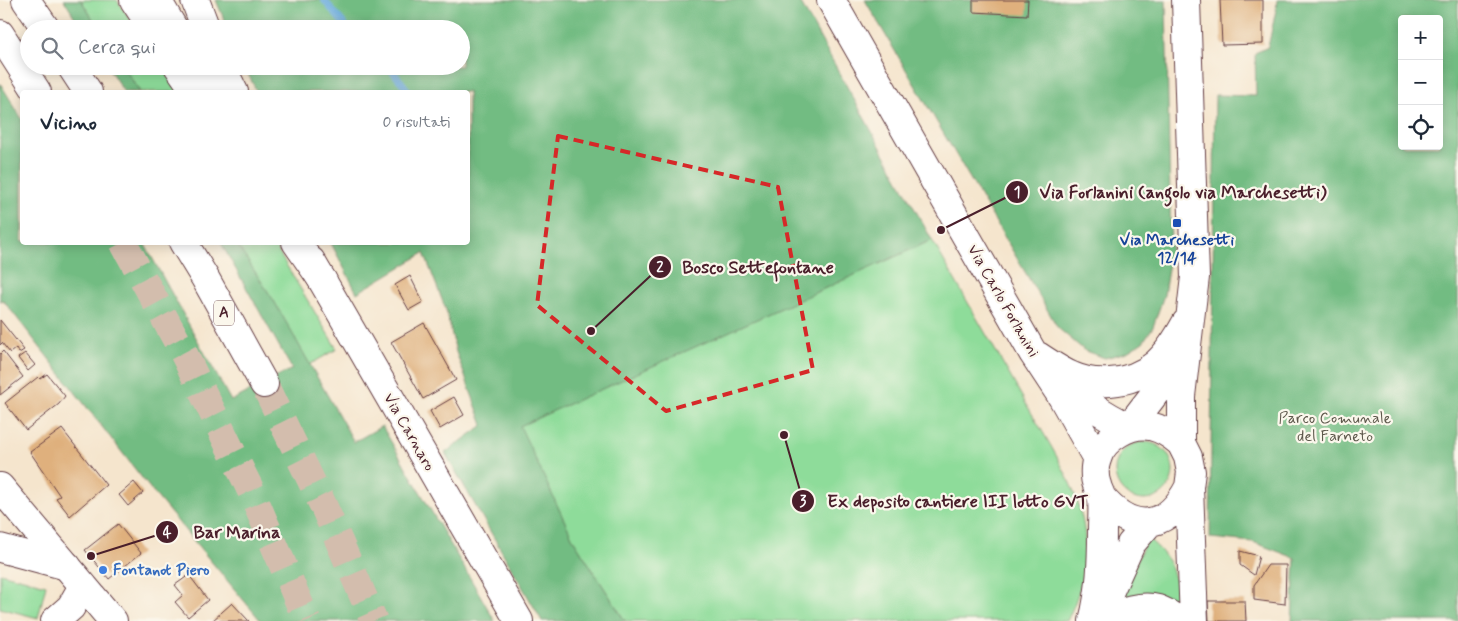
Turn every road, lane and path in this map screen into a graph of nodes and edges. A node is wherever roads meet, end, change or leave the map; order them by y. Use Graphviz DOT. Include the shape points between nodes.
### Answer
graph roads {
  1 [pos="26,0"];
  2 [pos="134,0"];
  3 [pos="157,0"];
  4 [pos="195,0"];
  5 [pos="831,0"];
  6 [pos="1186,0"];
  7 [pos="40,20"];
  8 [pos="147,20"];
  9 [pos="169,20"];
  10 [pos="203,20"];
  11 [pos="0,34"];
  12 [pos="20,65"];
  13 [pos="26,75"];
  14 [pos="77,75"];
  15 [pos="184,75"];
  16 [pos="202,75"];
  17 [pos="226,75"];
  18 [pos="36,90"];
  19 [pos="87,90"];
  20 [pos="195,90"];
  21 [pos="211,90"];
  22 [pos="233,90"];
  23 [pos="185,245"];
  24 [pos="300,245"];
  25 [pos="306,245"];
  26 [pos="322,282"];
  27 [pos="1192,314"];
  28 [pos="1033,353"];
  29 [pos="264,384"];
  30 [pos="1129,427"];
  31 [pos="1181,443"];
  32 [pos="1097,459"];
  33 [pos="1189,488"];
  34 [pos="0,489"];
  35 [pos="1102,498"];
  36 [pos="1150,523"];
  37 [pos="0,548"];
  38 [pos="75,576"];
  39 [pos="1189,614"];
  40 [pos="55,621"];
  41 [pos="113,621"];
  42 [pos="519,621"];
  43 [pos="1095,621"];
  44 [pos="1106,621"];
  1 -- 7 [label="main road"];
  2 -- 8 [label="main road"];
  3 -- 9 [label="main road"];
  4 -- 10 [label="main road"];
  5 -- 28 [label="main road, Via Carlo Forlanini"];
  6 -- 27 [label="main road" via="1195,276"];
  11 -- 12 [label="main road"];
  13 -- 18 [label="main road"];
  14 -- 19 [label="main road"];
  15 -- 20 [label="main road"];
  16 -- 21 [label="main road"];
  17 -- 22 [label="main road"];
  23 -- 29 [label="main road, A"];
  24 -- 26 [label="main road"];
  25 -- 26 [label="main road"];
  26 -- 42 [label="main road, Via Carnaro"];
  27 -- 28 [label="main road" via="1164,356 1151,368 1128,380 1099,383 1073,377"];
  27 -- 30 [label="main road" via="1167,373"];
  27 -- 31 [label="main road" via="1181,396"];
  28 -- 30 [label="main road" via="1073,392"];
  28 -- 32 [label="main road, Via Carlo Forlanini"];
  30 -- 31 [label="main road" via="1154,427"];
  30 -- 32 [label="main road" via="1109,439"];
  31 -- 33 [label="main road" via="1191,472"];
  32 -- 35 [label="main road" via="1096,483"];
  33 -- 36 [label="main road" via="1182,502 1171,512"];
  33 -- 39 [label="main road"];
  34 -- 38 [label="main road"];
  35 -- 36 [label="main road" via="1112,510 1126,518"];
  35 -- 43 [label="main road" via="1102,568"];
  36 -- 39 [label="main road" via="1168,533 1180,550"];
  36 -- 43 [label="main road" via="1131,544"];
  37 -- 38 [label="main road"];
  38 -- 40 [label="main road" via="71,607"];
  38 -- 41 [label="main road"];
  39 -- 44 [label="main road" via="1132,608"];
}
